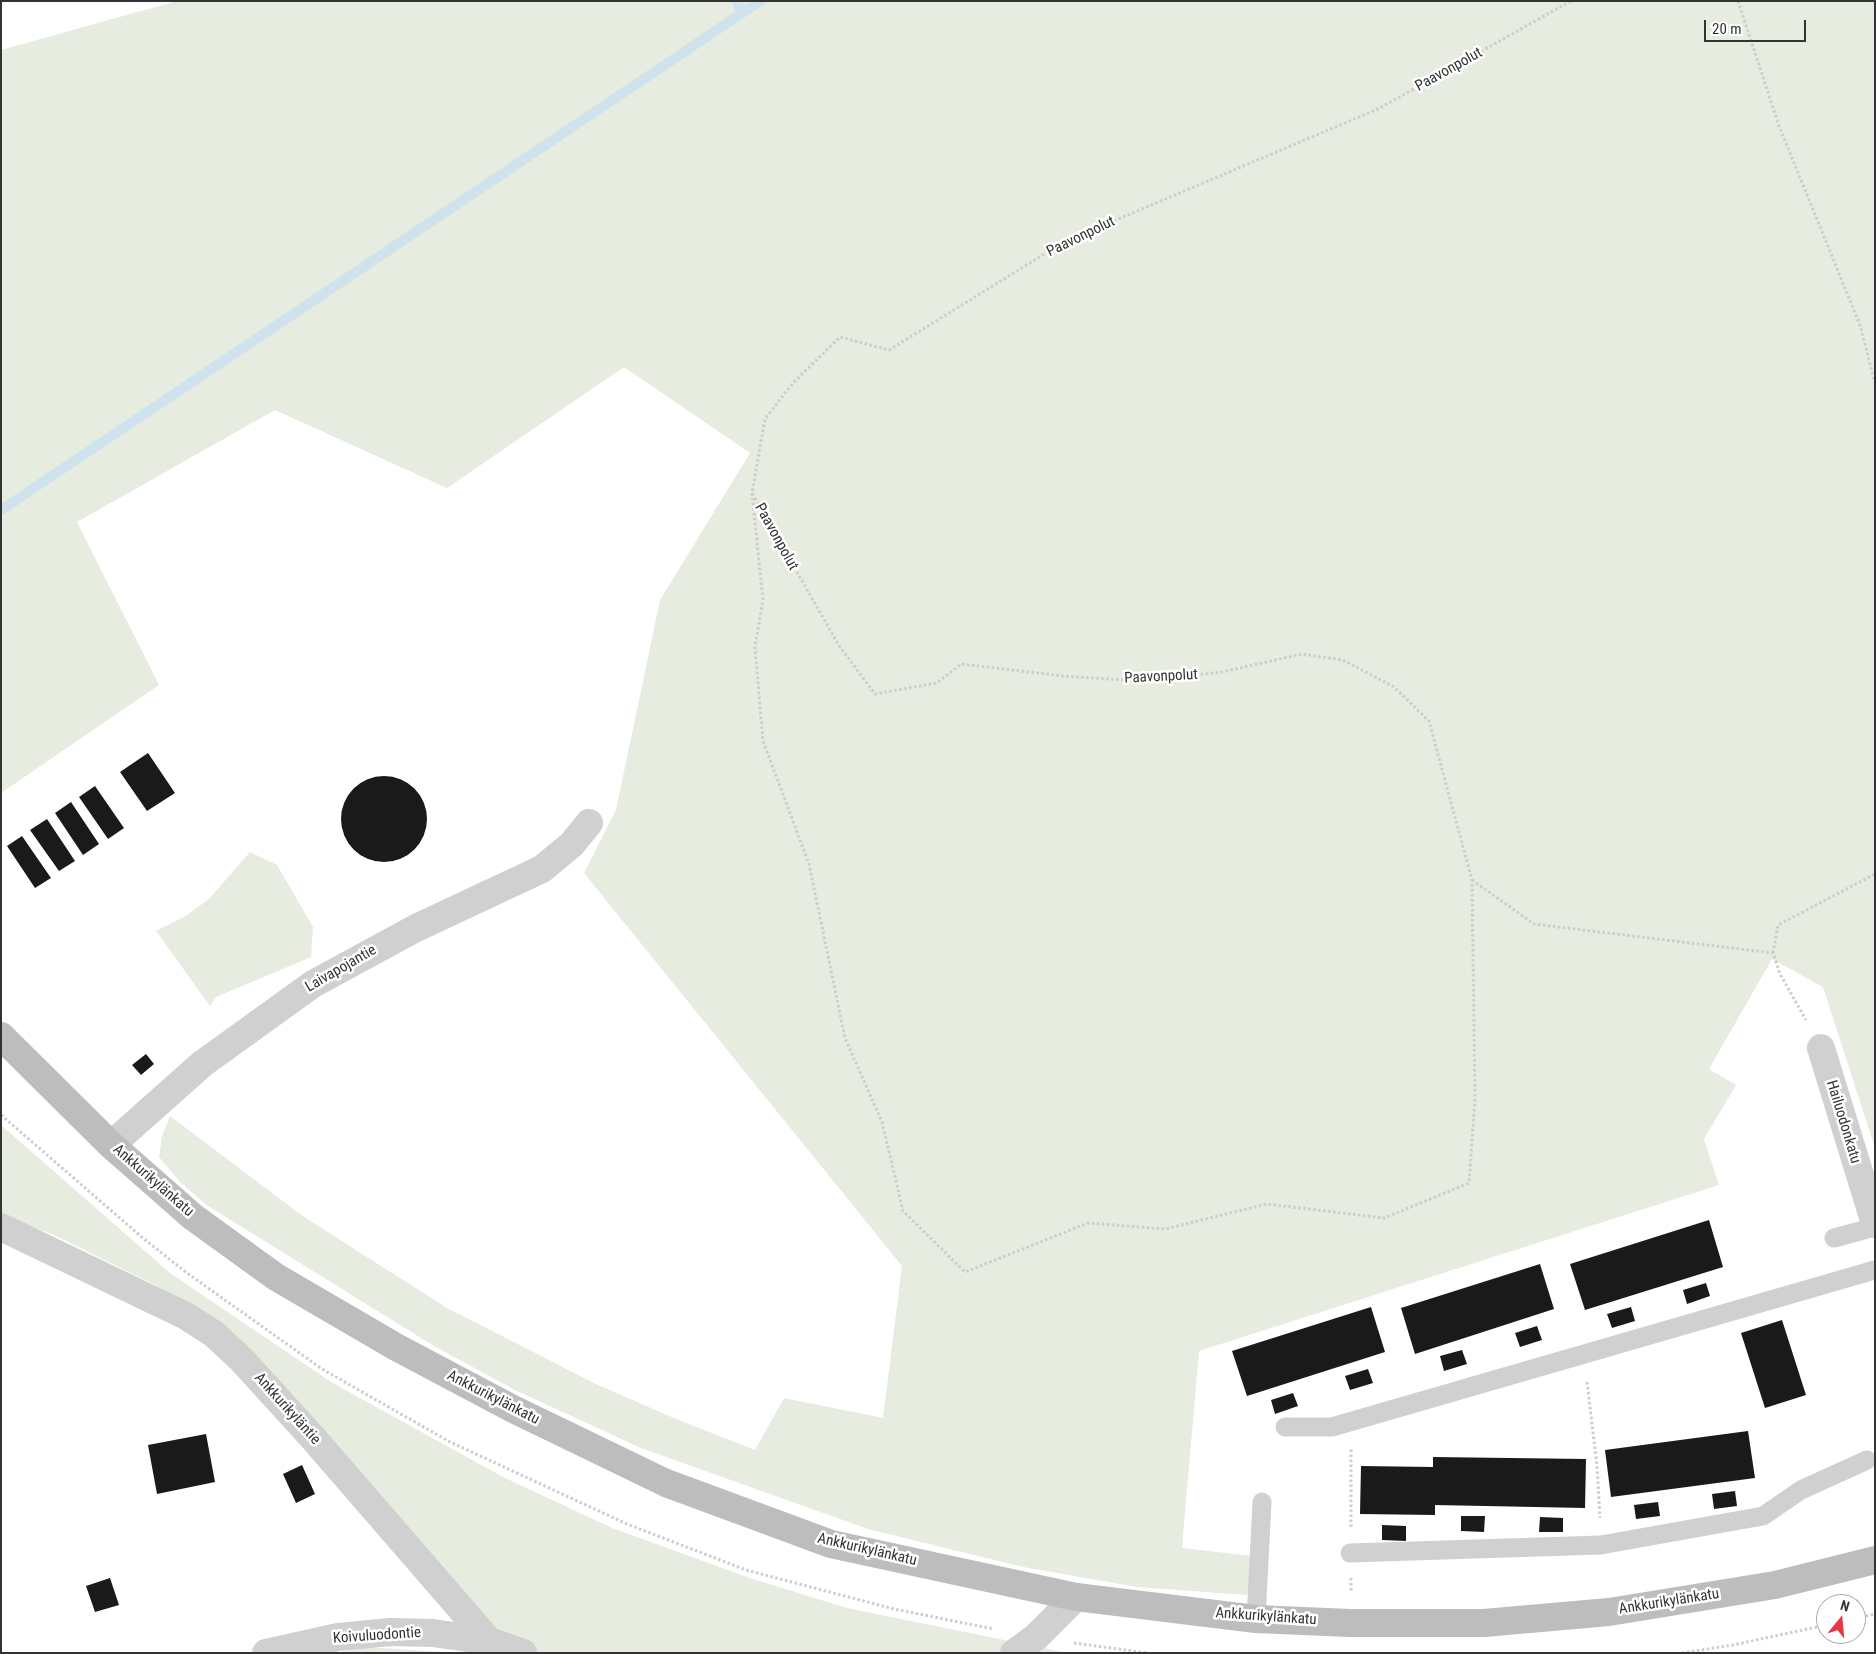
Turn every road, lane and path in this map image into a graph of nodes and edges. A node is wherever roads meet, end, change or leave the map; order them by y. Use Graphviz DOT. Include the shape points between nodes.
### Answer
graph roads {
  1 [pos="1571,1"];
  2 [pos="1738,1"];
  3 [pos="1875,383"];
  4 [pos="752,492"];
  5 [pos="589,823"];
  6 [pos="1875,874"];
  7 [pos="1472,880"];
  8 [pos="1773,953"];
  9 [pos="1,1036"];
  10 [pos="1821,1048"];
  11 [pos="111,1145"];
  12 [pos="1875,1226"];
  13 [pos="1,1228"];
  14 [pos="1834,1238"];
  15 [pos="1875,1270"];
  16 [pos="1584,1354"];
  17 [pos="1285,1427"];
  18 [pos="1867,1460"];
  19 [pos="1262,1502"];
  20 [pos="1601,1545"];
  21 [pos="1350,1553"];
  22 [pos="1875,1560"];
  23 [pos="1076,1597"];
  24 [pos="1256,1619"];
  25 [pos="1816,1627"];
  26 [pos="489,1641"];
  27 [pos="266,1653"];
  28 [pos="523,1653"];
  29 [pos="1014,1653"];
  30 [pos="1682,1653"];
  1 -- 4 [label="path, Paavonpolut" via="1378,109 1064,242 889,350 840,338 793,383 765,419"];
  2 -- 3 [label="path" via="1779,126 1860,325"];
  4 -- 7 [label="path, Paavonpolut" via="838,644 875,694 937,683 961,664 1140,681 1222,672 1302,654 1343,660 1394,687 1429,721"];
  4 -- 7 [label="path" via="763,600 755,647 763,741 809,864 845,1038 882,1122 902,1211 964,1272 1088,1223 1165,1229 1267,1204 1384,1218 1469,1183 1475,1100"];
  5 -- 11 [label="street, Laivapojantie" via="572,844 542,869 416,928 313,984 202,1064"];
  6 -- 8 [label="path" via="1778,925"];
  7 -- 8 [label="path" via="1534,924"];
  8 -- 10 [label="path" via="1780,974"];
  9 -- 11 [label="street, Ankkurikylänkatu"];
  10 -- 12 [label="street, Hailuodonkatu"];
  11 -- 23 [label="street, Ankkurikylänkatu" via="193,1217 276,1277 396,1347 513,1409 666,1483 831,1544"];
  12 -- 14 [label="lane"];
  13 -- 26 [label="street, Ankkurikyläntie" via="186,1316 214,1334 313,1438"];
  15 -- 16 [label="lane"];
  16 -- 17 [label="lane" via="1332,1427"];
  16 -- 20 [label="path" via="1597,1466"];
  18 -- 20 [label="lane" via="1801,1490 1763,1516"];
  19 -- 24 [label="lane"];
  20 -- 21 [label="lane"];
  22 -- 24 [label="street, Ankkurikylänkatu" via="1775,1585 1609,1612 1484,1623"];
  23 -- 24 [label="street, Ankkurikylänkatu"];
  23 -- 29 [label="street" via="1036,1637"];
  25 -- 30 [label="path"];
  26 -- 27 [label="street, Koivuluodontie" via="433,1633 390,1632 338,1637"];
  26 -- 28 [label="street, Ankkurikyläntie"];
}
